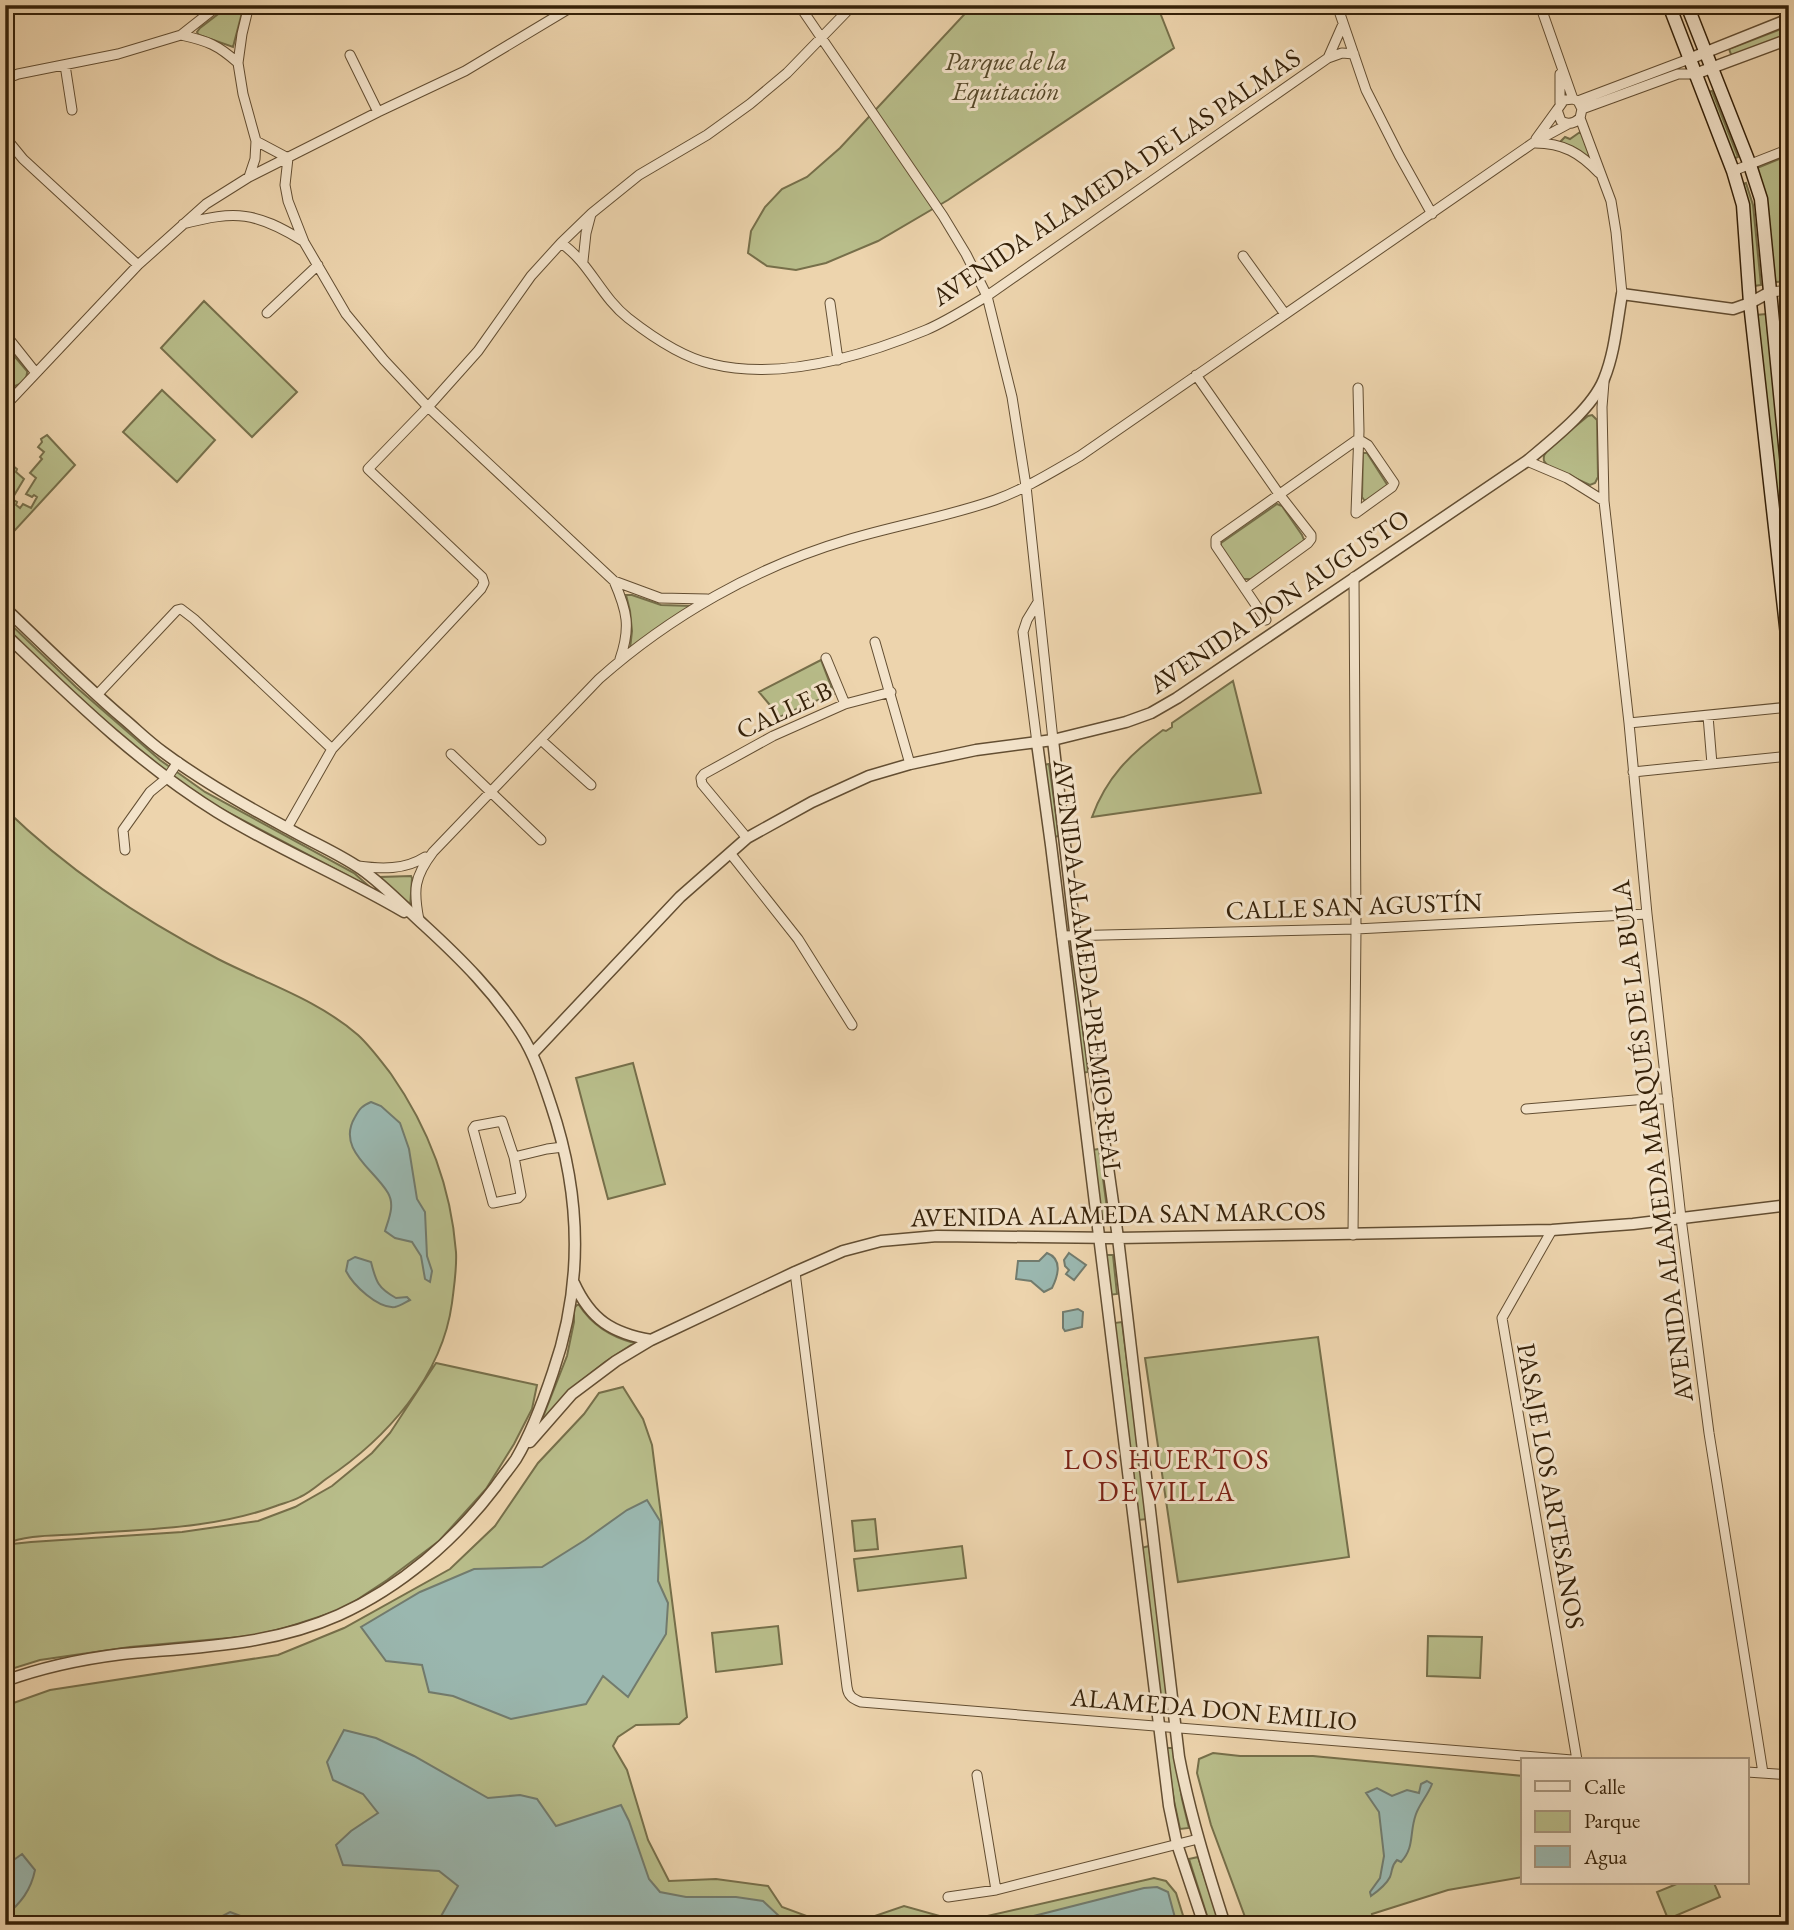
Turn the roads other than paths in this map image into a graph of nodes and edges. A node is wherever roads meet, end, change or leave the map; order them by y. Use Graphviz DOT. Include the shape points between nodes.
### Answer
graph roads {
  1 [pos="219,5"];
  2 [pos="249,5"];
  3 [pos="575,5"];
  4 [pos="799,5"];
  5 [pos="853,5"];
  6 [pos="1337,5"];
  7 [pos="1540,5"];
  8 [pos="1669,5"];
  9 [pos="1687,5"];
  10 [pos="1789,19"];
  11 [pos="1343,24"];
  12 [pos="181,35"];
  13 [pos="822,38"];
  14 [pos="1789,39"];
  15 [pos="1705,52"];
  16 [pos="1354,54"];
  17 [pos="350,55"];
  18 [pos="1328,58"];
  19 [pos="1689,58"];
  20 [pos="238,62"];
  21 [pos="1559,62"];
  22 [pos="65,65"];
  23 [pos="1711,68"];
  24 [pos="1695,74"];
  25 [pos="5,79"];
  26 [pos="1559,106"];
  27 [pos="1578,107"];
  28 [pos="72,110"];
  29 [pos="378,112"];
  30 [pos="1568,124"];
  31 [pos="5,137"];
  32 [pos="256,141"];
  33 [pos="1533,143"];
  34 [pos="1789,149"];
  35 [pos="288,158"];
  36 [pos="1750,165"];
  37 [pos="1733,172"];
  38 [pos="1602,176"];
  39 [pos="249,177"];
  40 [pos="592,212"];
  41 [pos="1432,214"];
  42 [pos="181,224"];
  43 [pos="304,242"];
  44 [pos="561,243"];
  45 [pos="1243,256"];
  46 [pos="583,261"];
  47 [pos="138,265"];
  48 [pos="318,265"];
  49 [pos="1789,289"];
  50 [pos="1770,292"];
  51 [pos="1622,294"];
  52 [pos="987,296"];
  53 [pos="830,303"];
  54 [pos="1750,303"];
  55 [pos="267,313"];
  56 [pos="1285,314"];
  57 [pos="5,334"];
  58 [pos="838,360"];
  59 [pos="36,373"];
  60 [pos="1196,375"];
  61 [pos="5,381"];
  62 [pos="1604,381"];
  63 [pos="1784,387"];
  64 [pos="1358,388"];
  65 [pos="14,396"];
  66 [pos="5,406"];
  67 [pos="428,407"];
  68 [pos="1358,439"];
  69 [pos="1527,461"];
  70 [pos="1788,470"];
  71 [pos="1026,486"];
  72 [pos="1789,486"];
  73 [pos="1279,494"];
  74 [pos="1604,501"];
  75 [pos="1354,578"];
  76 [pos="614,581"];
  77 [pos="1245,589"];
  78 [pos="709,599"];
  79 [pos="1038,601"];
  80 [pos="5,608"];
  81 [pos="1266,620"];
  82 [pos="5,634"];
  83 [pos="876,642"];
  84 [pos="1789,653"];
  85 [pos="826,658"];
  86 [pos="620,661"];
  87 [pos="891,692"];
  88 [pos="97,695"];
  89 [pos="845,704"];
  90 [pos="1789,707"];
  91 [pos="1708,716"];
  92 [pos="1629,723"];
  93 [pos="541,740"];
  94 [pos="1054,740"];
  95 [pos="1037,743"];
  96 [pos="332,749"];
  97 [pos="451,754"];
  98 [pos="1789,755"];
  99 [pos="178,762"];
  100 [pos="910,764"];
  101 [pos="1712,764"];
  102 [pos="1633,772"];
  103 [pos="167,778"];
  104 [pos="592,785"];
  105 [pos="491,792"];
  106 [pos="287,828"];
  107 [pos="747,838"];
  108 [pos="541,840"];
  109 [pos="125,850"];
  110 [pos="433,852"];
  111 [pos="730,853"];
  112 [pos="1067,855"];
  113 [pos="1053,857"];
  114 [pos="357,866"];
  115 [pos="1647,914"];
  116 [pos="419,920"];
  117 [pos="1356,929"];
  118 [pos="1076,934"];
  119 [pos="1062,936"];
  120 [pos="852,1025"];
  121 [pos="532,1054"];
  122 [pos="1097,1085"];
  123 [pos="1081,1087"];
  124 [pos="1668,1099"];
  125 [pos="1526,1110"];
  126 [pos="1103,1133"];
  127 [pos="1087,1136"];
  128 [pos="564,1147"];
  129 [pos="514,1157"];
  130 [pos="1789,1205"];
  131 [pos="1681,1218"];
  132 [pos="1552,1230"];
  133 [pos="1353,1235"];
  134 [pos="1099,1238"];
  135 [pos="1118,1238"];
  136 [pos="794,1272"];
  137 [pos="573,1282"];
  138 [pos="651,1340"];
  139 [pos="515,1461"];
  140 [pos="5,1681"];
  141 [pos="1159,1726"];
  142 [pos="1176,1727"];
  143 [pos="1550,1758"];
  144 [pos="1574,1758"];
  145 [pos="1748,1772"];
  146 [pos="1763,1773"];
  147 [pos="977,1774"];
  148 [pos="1789,1776"];
  149 [pos="1198,1839"];
  150 [pos="1177,1844"];
  151 [pos="996,1890"];
  152 [pos="948,1898"];
  153 [pos="1204,1925"];
  154 [pos="1225,1925"];
  1 -- 12 [label="street"];
  2 -- 20 [label="street"];
  3 -- 29 [label="street" via="465,71"];
  4 -- 13 [label="street, AVENIDA ALAMEDA PREMIO REAL"];
  5 -- 13 [label="street"];
  6 -- 11 [label="street"];
  7 -- 21 [label="street, AVENIDA ALAMEDA MARQUÉS DE LA BULA"];
  8 -- 19 [label="main road"];
  9 -- 15 [label="main road"];
  10 -- 15 [label="street"];
  11 -- 16 [label="street"];
  11 -- 18 [label="street, AVENIDA ALAMEDA DE LAS PALMAS"];
  12 -- 20 [label="street" via="221,48"];
  12 -- 22 [label="street"];
  13 -- 40 [label="street" via="750,104 639,175"];
  13 -- 52 [label="street, AVENIDA ALAMEDA PREMIO REAL" via="943,216"];
  14 -- 23 [label="street"];
  15 -- 19 [label="street"];
  15 -- 23 [label="main road"];
  16 -- 18 [label="street, AVENIDA ALAMEDA DE LAS PALMAS"];
  16 -- 41 [label="street" via="1366,90"];
  17 -- 29 [label="street"];
  18 -- 52 [label="street, AVENIDA ALAMEDA DE LAS PALMAS"];
  19 -- 24 [label="main road"];
  19 -- 27 [label="street"];
  20 -- 32 [label="street"];
  21 -- 26 [label="street, AVENIDA ALAMEDA MARQUÉS DE LA BULA"];
  21 -- 27 [label="street, AVENIDA ALAMEDA MARQUÉS DE LA BULA"];
  22 -- 25 [label="street"];
  22 -- 28 [label="street"];
  23 -- 24 [label="street"];
  23 -- 36 [label="main road"];
  24 -- 27 [label="street" via="1678,74"];
  24 -- 37 [label="main road"];
  26 -- 27 [label="street" via="1564,100"];
  26 -- 30 [label="street" via="1561,121"];
  26 -- 33 [label="street"];
  27 -- 30 [label="street" via="1573,124"];
  27 -- 38 [label="street, AVENIDA ALAMEDA MARQUÉS DE LA BULA"];
  29 -- 35 [label="street"];
  30 -- 33 [label="street"];
  31 -- 47 [label="street"];
  32 -- 35 [label="street"];
  32 -- 39 [label="street"];
  33 -- 38 [label="street" via="1565,148"];
  33 -- 41 [label="street"];
  34 -- 36 [label="street"];
  35 -- 39 [label="street"];
  35 -- 43 [label="street" via="288,201"];
  36 -- 37 [label="street"];
  36 -- 50 [label="main road" via="1761,199"];
  37 -- 54 [label="main road" via="1743,205"];
  38 -- 51 [label="street, AVENIDA ALAMEDA MARQUÉS DE LA BULA" via="1611,201"];
  39 -- 42 [label="street"];
  40 -- 44 [label="street"];
  40 -- 46 [label="street"];
  41 -- 56 [label="street"];
  42 -- 43 [label="street" via="214,216 247,216 267,221"];
  42 -- 47 [label="street"];
  43 -- 48 [label="street"];
  44 -- 46 [label="street, AVENIDA ALAMEDA DE LAS PALMAS"];
  44 -- 67 [label="street" via="531,276 478,351"];
  45 -- 56 [label="street"];
  46 -- 58 [label="street, AVENIDA ALAMEDA DE LAS PALMAS" via="628,318 673,348 712,364 794,368"];
  47 -- 59 [label="street"];
  48 -- 55 [label="street"];
  48 -- 67 [label="street" via="346,314"];
  49 -- 50 [label="street"];
  50 -- 54 [label="street"];
  50 -- 63 [label="main road"];
  51 -- 54 [label="street" via="1733,309"];
  51 -- 62 [label="street, AVENIDA ALAMEDA MARQUÉS DE LA BULA"];
  52 -- 58 [label="street, AVENIDA ALAMEDA DE LAS PALMAS" via="928,329"];
  52 -- 71 [label="street, AVENIDA ALAMEDA PREMIO REAL" via="1012,397"];
  53 -- 58 [label="street"];
  54 -- 84 [label="main road"];
  56 -- 60 [label="street"];
  57 -- 59 [label="street"];
  59 -- 65 [label="street"];
  60 -- 71 [label="street" via="1080,456"];
  60 -- 73 [label="street"];
  61 -- 65 [label="street"];
  62 -- 69 [label="street, AVENIDA DON AUGUSTO" via="1579,414"];
  62 -- 74 [label="street, AVENIDA ALAMEDA MARQUÉS DE LA BULA"];
  63 -- 70 [label="main road"];
  64 -- 68 [label="street"];
  65 -- 66 [label="street"];
  67 -- 76 [label="street"];
  67 -- 96 [label="street" via="371,466 484,583"];
  68 -- 68 [label="street" via="1357,476 1356,513 1394,484 1368,445"];
  68 -- 73 [label="street"];
  69 -- 74 [label="street"];
  69 -- 75 [label="street, AVENIDA DON AUGUSTO"];
  70 -- 72 [label="main road"];
  71 -- 78 [label="street" via="968,509 816,550"];
  71 -- 79 [label="street, AVENIDA ALAMEDA PREMIO REAL"];
  73 -- 77 [label="street" via="1216,539 1216,546"];
  73 -- 77 [label="street" via="1311,539"];
  74 -- 92 [label="street, AVENIDA ALAMEDA MARQUÉS DE LA BULA"];
  75 -- 94 [label="street, AVENIDA DON AUGUSTO" via="1151,713"];
  75 -- 117 [label="street"];
  76 -- 78 [label="street" via="660,597"];
  76 -- 86 [label="street" via="628,623"];
  77 -- 81 [label="street"];
  78 -- 86 [label="street"];
  79 -- 94 [label="street, AVENIDA ALAMEDA PREMIO REAL"];
  79 -- 95 [label="street, AVENIDA ALAMEDA PREMIO REAL" via="1023,632"];
  80 -- 88 [label="street"];
  82 -- 103 [label="street" via="99,724"];
  83 -- 87 [label="street"];
  85 -- 89 [label="street"];
  86 -- 93 [label="street"];
  87 -- 89 [label="street, CALLE B"];
  87 -- 100 [label="street"];
  88 -- 96 [label="street" via="181,609"];
  88 -- 99 [label="street"];
  89 -- 107 [label="street, CALLE B" via="774,736 701,778"];
  90 -- 91 [label="street"];
  91 -- 92 [label="street"];
  91 -- 101 [label="street"];
  92 -- 102 [label="street, AVENIDA ALAMEDA MARQUÉS DE LA BULA"];
  93 -- 104 [label="street"];
  93 -- 105 [label="street"];
  94 -- 95 [label="street, AVENIDA DON AUGUSTO"];
  94 -- 112 [label="street, AVENIDA ALAMEDA PREMIO REAL"];
  95 -- 100 [label="street, AVENIDA DON AUGUSTO"];
  95 -- 113 [label="street, AVENIDA ALAMEDA PREMIO REAL"];
  96 -- 106 [label="street"];
  97 -- 105 [label="street"];
  98 -- 101 [label="street"];
  99 -- 103 [label="street"];
  99 -- 106 [label="street"];
  100 -- 107 [label="street, AVENIDA DON AUGUSTO" via="869,776"];
  101 -- 102 [label="street"];
  102 -- 115 [label="street, AVENIDA ALAMEDA MARQUÉS DE LA BULA"];
  103 -- 109 [label="street" via="150,792 123,830"];
  103 -- 116 [label="street" via="278,846"];
  105 -- 108 [label="street"];
  105 -- 110 [label="street"];
  106 -- 114 [label="street"];
  107 -- 111 [label="street, AVENIDA DON AUGUSTO"];
  110 -- 114 [label="street" via="398,867"];
  110 -- 116 [label="street" via="416,882"];
  111 -- 120 [label="street" via="798,939"];
  111 -- 121 [label="street, AVENIDA DON AUGUSTO" via="680,897"];
  112 -- 113 [label="street"];
  112 -- 118 [label="street, AVENIDA ALAMEDA PREMIO REAL"];
  113 -- 119 [label="street, AVENIDA ALAMEDA PREMIO REAL"];
  114 -- 116 [label="street"];
  115 -- 117 [label="street, CALLE SAN AGUSTÍN"];
  115 -- 124 [label="street, AVENIDA ALAMEDA MARQUÉS DE LA BULA"];
  116 -- 121 [label="street" via="478,976"];
  117 -- 118 [label="street, CALLE SAN AGUSTÍN"];
  117 -- 133 [label="street"];
  118 -- 119 [label="street, CALLE SAN AGUSTÍN"];
  118 -- 122 [label="street, AVENIDA ALAMEDA PREMIO REAL"];
  119 -- 123 [label="street, AVENIDA ALAMEDA PREMIO REAL"];
  121 -- 128 [label="street"];
  122 -- 123 [label="street"];
  122 -- 126 [label="street, AVENIDA ALAMEDA PREMIO REAL"];
  123 -- 127 [label="street, AVENIDA ALAMEDA PREMIO REAL"];
  124 -- 125 [label="street"];
  124 -- 131 [label="street, AVENIDA ALAMEDA MARQUÉS DE LA BULA"];
  126 -- 127 [label="street"];
  126 -- 135 [label="street, AVENIDA ALAMEDA PREMIO REAL"];
  127 -- 134 [label="street, AVENIDA ALAMEDA PREMIO REAL"];
  128 -- 129 [label="street"];
  128 -- 137 [label="street" via="576,1232"];
  129 -- 129 [label="street" via="520,1195 493,1203 478,1155 475,1126 502,1121"];
  130 -- 131 [label="street, AVENIDA ALAMEDA SAN MARCOS"];
  131 -- 132 [label="street, AVENIDA ALAMEDA SAN MARCOS"];
  131 -- 146 [label="street, AVENIDA ALAMEDA MARQUÉS DE LA BULA" via="1709,1433"];
  132 -- 133 [label="street, AVENIDA ALAMEDA SAN MARCOS"];
  132 -- 144 [label="street, PASAJE LOS ARTESANOS" via="1502,1318"];
  133 -- 135 [label="street, AVENIDA ALAMEDA SAN MARCOS"];
  134 -- 135 [label="street, AVENIDA ALAMEDA SAN MARCOS"];
  134 -- 136 [label="street, AVENIDA ALAMEDA SAN MARCOS" via="937,1236 881,1241"];
  134 -- 141 [label="street, AVENIDA ALAMEDA PREMIO REAL"];
  135 -- 142 [label="street, AVENIDA ALAMEDA PREMIO REAL"];
  136 -- 138 [label="street, AVENIDA ALAMEDA SAN MARCOS"];
  136 -- 141 [label="street, ALAMEDA DON EMILIO" via="849,1695 861,1702"];
  137 -- 138 [label="street" via="586,1306 606,1325"];
  137 -- 139 [label="street" via="558,1360"];
  138 -- 139 [label="street, AVENIDA ALAMEDA SAN MARCOS" via="572,1394"];
  139 -- 140 [label="street" via="446,1543 382,1591 340,1614 290,1633 243,1643 80,1661"];
  141 -- 142 [label="street, ALAMEDA DON EMILIO"];
  141 -- 150 [label="street, AVENIDA ALAMEDA PREMIO REAL"];
  142 -- 143 [label="street, ALAMEDA DON EMILIO"];
  142 -- 149 [label="street, AVENIDA ALAMEDA PREMIO REAL"];
  145 -- 146 [label="street"];
  146 -- 148 [label="street"];
  147 -- 151 [label="street"];
  149 -- 150 [label="street"];
  149 -- 154 [label="street, AVENIDA ALAMEDA PREMIO REAL"];
  150 -- 151 [label="street"];
  150 -- 153 [label="street, AVENIDA ALAMEDA PREMIO REAL"];
  151 -- 152 [label="street"];
}
